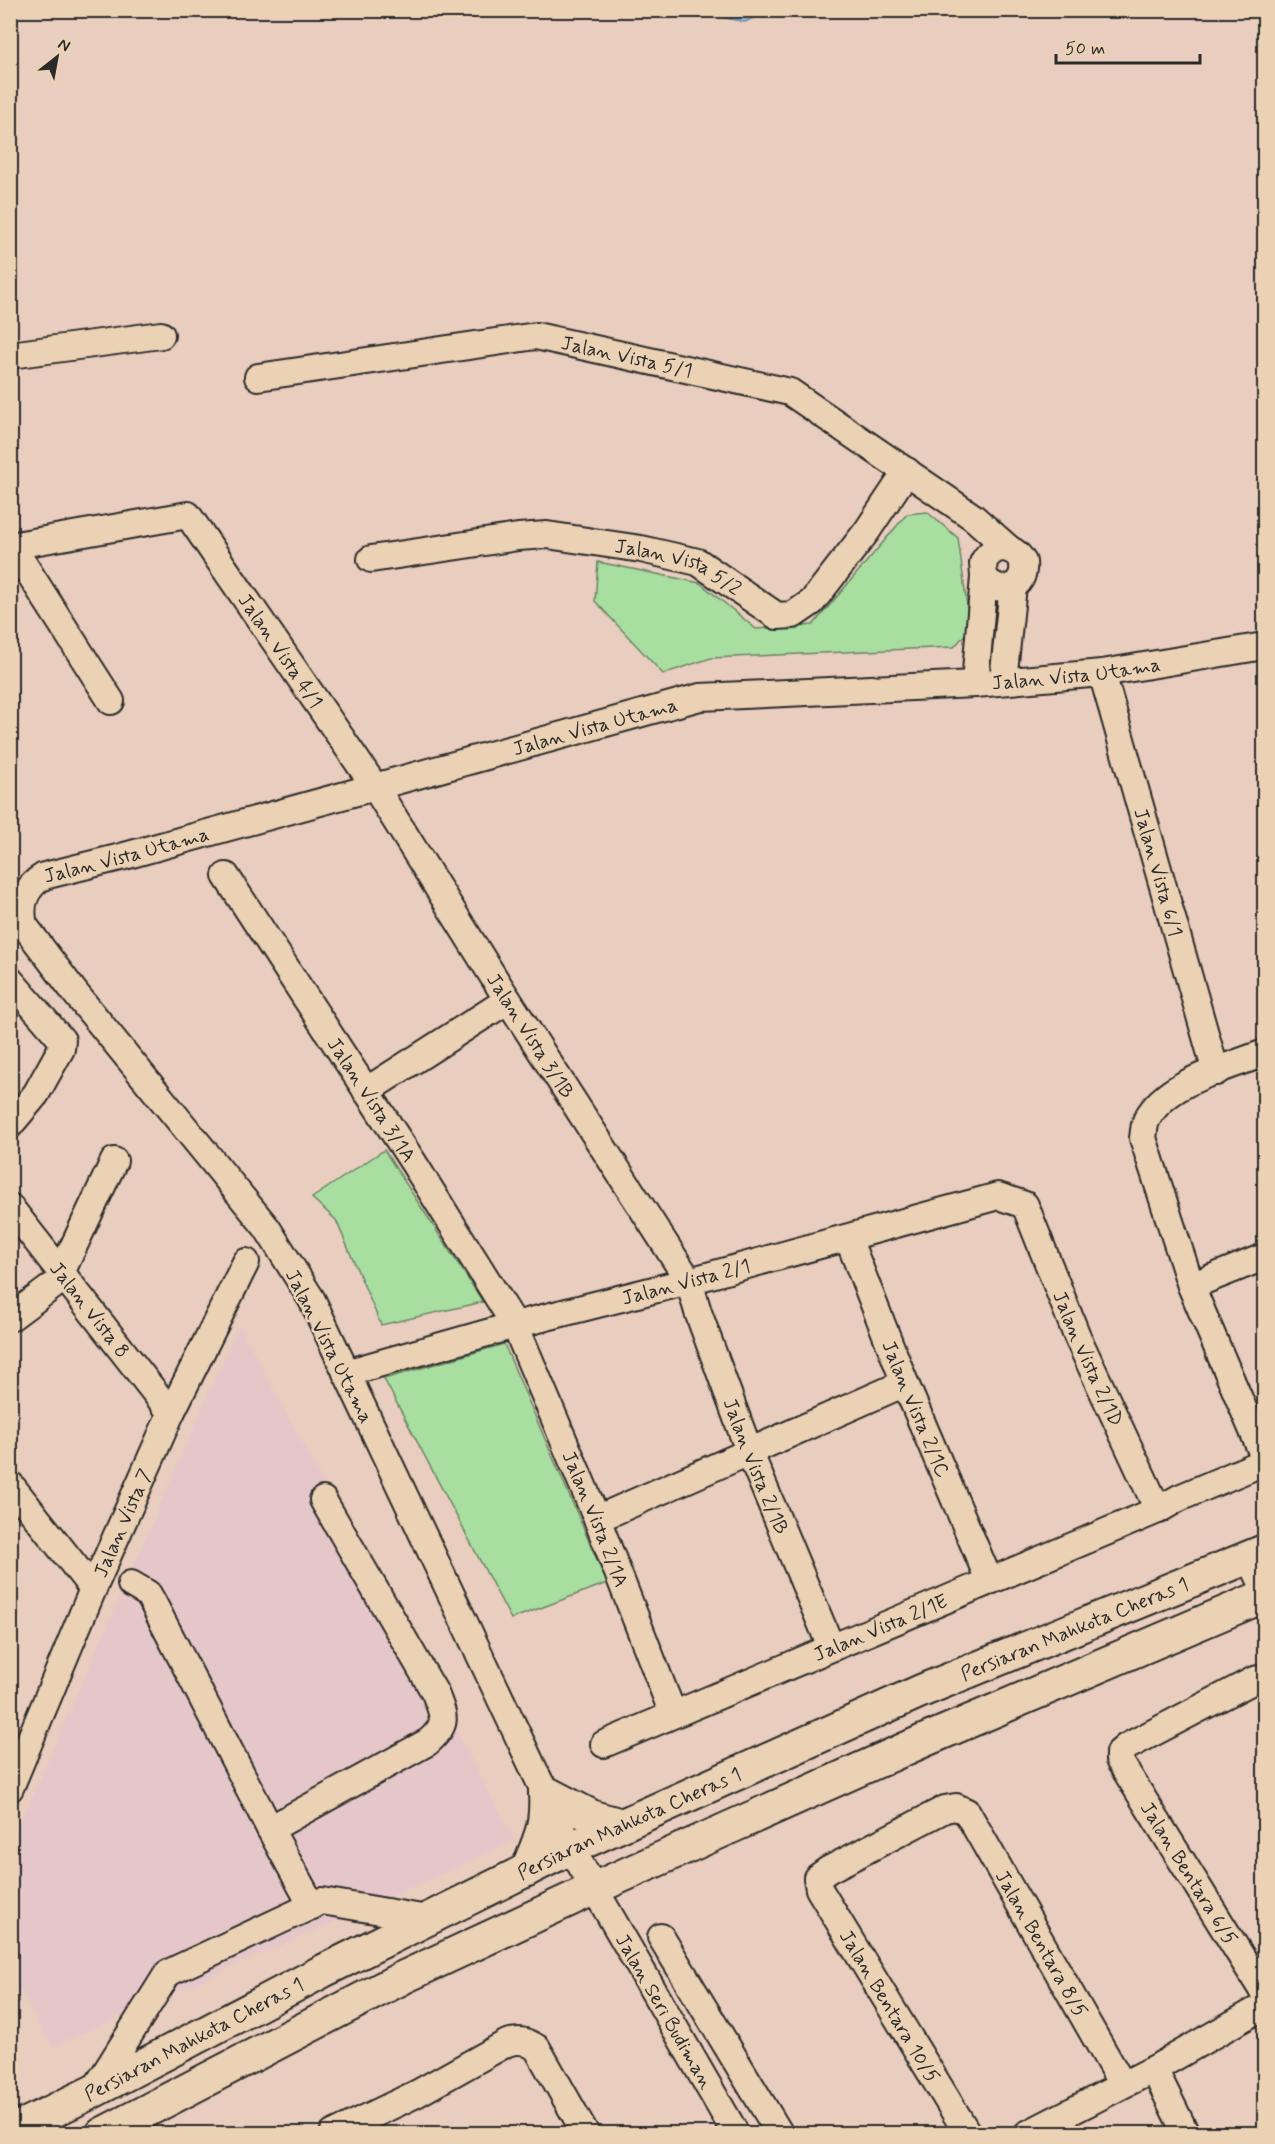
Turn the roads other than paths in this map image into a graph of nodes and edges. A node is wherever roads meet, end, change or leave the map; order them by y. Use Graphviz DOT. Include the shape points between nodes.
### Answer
graph roads {
  1 [pos="161,335"];
  2 [pos="10,355"];
  3 [pos="258,377"];
  4 [pos="907,471"];
  5 [pos="959,509"];
  6 [pos="11,546"];
  7 [pos="1008,548"];
  8 [pos="371,559"];
  9 [pos="983,570"];
  10 [pos="1013,586"];
  11 [pos="1264,646"];
  12 [pos="1102,673"];
  13 [pos="1003,681"];
  14 [pos="975,684"];
  15 [pos="111,701"];
  16 [pos="375,787"];
  17 [pos="226,876"];
  18 [pos="10,980"];
  19 [pos="508,1000"];
  20 [pos="1264,1053"];
  21 [pos="1216,1072"];
  22 [pos="366,1091"];
  23 [pos="10,1125"];
  24 [pos="114,1161"];
  25 [pos="1025,1205"];
  26 [pos="10,1208"];
  27 [pos="848,1238"];
  28 [pos="1264,1257"];
  29 [pos="246,1262"];
  30 [pos="63,1275"];
  31 [pos="689,1281"];
  32 [pos="1191,1286"];
  33 [pos="10,1318"];
  34 [pos="515,1325"];
  35 [pos="346,1373"];
  36 [pos="904,1383"];
  37 [pos="171,1413"];
  38 [pos="749,1451"];
  39 [pos="1264,1457"];
  40 [pos="1264,1462"];
  41 [pos="10,1484"];
  42 [pos="323,1500"];
  43 [pos="1158,1510"];
  44 [pos="597,1518"];
  45 [pos="1257,1554"];
  46 [pos="989,1580"];
  47 [pos="131,1584"];
  48 [pos="1264,1587"];
  49 [pos="93,1589"];
  50 [pos="1264,1596"];
  51 [pos="831,1647"];
  52 [pos="1264,1678"];
  53 [pos="673,1714"];
  54 [pos="604,1744"];
  55 [pos="10,1788"];
  56 [pos="545,1792"];
  57 [pos="956,1807"];
  58 [pos="622,1825"];
  59 [pos="270,1829"];
  60 [pos="571,1848"];
  61 [pos="527,1870"];
  62 [pos="595,1888"];
  63 [pos="312,1906"];
  64 [pos="428,1919"];
  65 [pos="661,1937"];
  66 [pos="1264,1993"];
  67 [pos="1264,2006"];
  68 [pos="1154,2069"];
  69 [pos="1122,2084"];
  70 [pos="94,2091"];
  71 [pos="10,2132"];
  72 [pos="102,2133"];
  73 [pos="333,2133"];
  74 [pos="586,2133"];
  75 [pos="736,2133"];
  76 [pos="780,2133"];
  77 [pos="968,2133"];
  78 [pos="1027,2133"];
  79 [pos="1186,2133"];
  1 -- 2 [label="street"];
  3 -- 4 [label="street, Jalan Vista 5/1" via="536,336 790,392"];
  4 -- 5 [label="street, Jalan Vista 5/1"];
  4 -- 8 [label="street, Jalan Vista 5/2" via="812,602 794,615 777,616 698,562 547,535"];
  5 -- 7 [label="street, Jalan Vista 5/1"];
  5 -- 9 [label="street"];
  6 -- 15 [label="street"];
  6 -- 16 [label="street, Jalan Vista 4/1" via="188,515"];
  7 -- 9 [label="street" via="992,550"];
  7 -- 10 [label="street" via="1023,562 1022,576"];
  9 -- 10 [label="street" via="990,584 997,588"];
  9 -- 14 [label="street"];
  10 -- 13 [label="street"];
  11 -- 12 [label="street, Jalan Vista Utama"];
  12 -- 13 [label="street, Jalan Vista Utama"];
  12 -- 21 [label="street, Jalan Vista 6/1"];
  13 -- 14 [label="street, Jalan Vista Utama"];
  14 -- 16 [label="street, Jalan Vista Utama" via="700,697"];
  16 -- 19 [label="street, Jalan Vista 3/1B"];
  16 -- 35 [label="street, Jalan Vista Utama" via="44,876 28,890 21,915 24,925 76,994 267,1228 312,1300"];
  17 -- 22 [label="street, Jalan Vista 3/1A"];
  18 -- 23 [label="street" via="62,1040 61,1049 36,1094"];
  19 -- 22 [label="street"];
  19 -- 31 [label="street, Jalan Vista 3/1B"];
  20 -- 21 [label="street"];
  21 -- 32 [label="street" via="1182,1084 1163,1098 1146,1120 1143,1138"];
  22 -- 34 [label="street, Jalan Vista 3/1A"];
  24 -- 30 [label="street"];
  25 -- 27 [label="street, Jalan Vista 2/1" via="998,1196"];
  25 -- 43 [label="street, Jalan Vista 2/1D" via="1077,1336"];
  26 -- 30 [label="street, Jalan Vista 8"];
  27 -- 31 [label="street, Jalan Vista 2/1"];
  27 -- 36 [label="street, Jalan Vista 2/1C"];
  28 -- 32 [label="street"];
  29 -- 37 [label="street, Jalan Vista 7"];
  30 -- 33 [label="street"];
  30 -- 37 [label="street, Jalan Vista 8"];
  31 -- 34 [label="street, Jalan Vista 2/1"];
  31 -- 38 [label="street, Jalan Vista 2/1B"];
  32 -- 39 [label="street"];
  34 -- 35 [label="street, Jalan Vista 2/1"];
  34 -- 44 [label="street, Jalan Vista 2/1A"];
  35 -- 56 [label="street, Jalan Vista Utama"];
  36 -- 38 [label="street"];
  36 -- 46 [label="street, Jalan Vista 2/1C"];
  37 -- 49 [label="street, Jalan Vista 7"];
  38 -- 44 [label="street"];
  38 -- 51 [label="street, Jalan Vista 2/1B"];
  40 -- 43 [label="street, Jalan Vista 2/1E"];
  41 -- 49 [label="street"];
  42 -- 59 [label="street" via="435,1693 444,1716 441,1731 428,1742"];
  43 -- 46 [label="street, Jalan Vista 2/1E"];
  44 -- 53 [label="street, Jalan Vista 2/1A"];
  45 -- 48 [label="street"];
  45 -- 58 [label="main road, Persiaran Mahkota Cheras 1" via="921,1691"];
  46 -- 51 [label="street, Jalan Vista 2/1E"];
  47 -- 59 [label="street" via="152,1601"];
  49 -- 55 [label="street, Jalan Vista 7"];
  50 -- 62 [label="main road, Persiaran Mahkota Cheras 1" via="923,1741"];
  51 -- 53 [label="street, Jalan Vista 2/1E"];
  52 -- 66 [label="street, Jalan Bentara 6/5" via="1119,1753 1119,1760"];
  53 -- 54 [label="street, Jalan Vista 2/1E"];
  56 -- 58 [label="main road" via="593,1817"];
  56 -- 60 [label="street, Jalan Vista Utama"];
  56 -- 61 [label="main road" via="544,1831"];
  57 -- 69 [label="street, Jalan Bentara 8/5" via="967,1812"];
  57 -- 77 [label="street, Jalan Bentara 10/5" via="945,1809 817,1878 819,1889"];
  58 -- 60 [label="main road, Persiaran Mahkota Cheras 1"];
  59 -- 63 [label="street"];
  60 -- 61 [label="main road, Persiaran Mahkota Cheras 1"];
  60 -- 62 [label="street, Jalan Vista Utama"];
  61 -- 64 [label="main road, Persiaran Mahkota Cheras 1"];
  62 -- 72 [label="main road, Persiaran Mahkota Cheras 1" via="404,1977"];
  62 -- 75 [label="street, Jalan Seri Budiman"];
  63 -- 64 [label="street" via="322,1901"];
  63 -- 70 [label="street" via="168,1972"];
  64 -- 70 [label="main road, Persiaran Mahkota Cheras 1"];
  65 -- 76 [label="street"];
  67 -- 68 [label="street"];
  68 -- 69 [label="street"];
  68 -- 79 [label="street"];
  69 -- 78 [label="street"];
  70 -- 71 [label="main road, Persiaran Mahkota Cheras 1"];
  73 -- 74 [label="street" via="517,2040 537,2048"];
}
